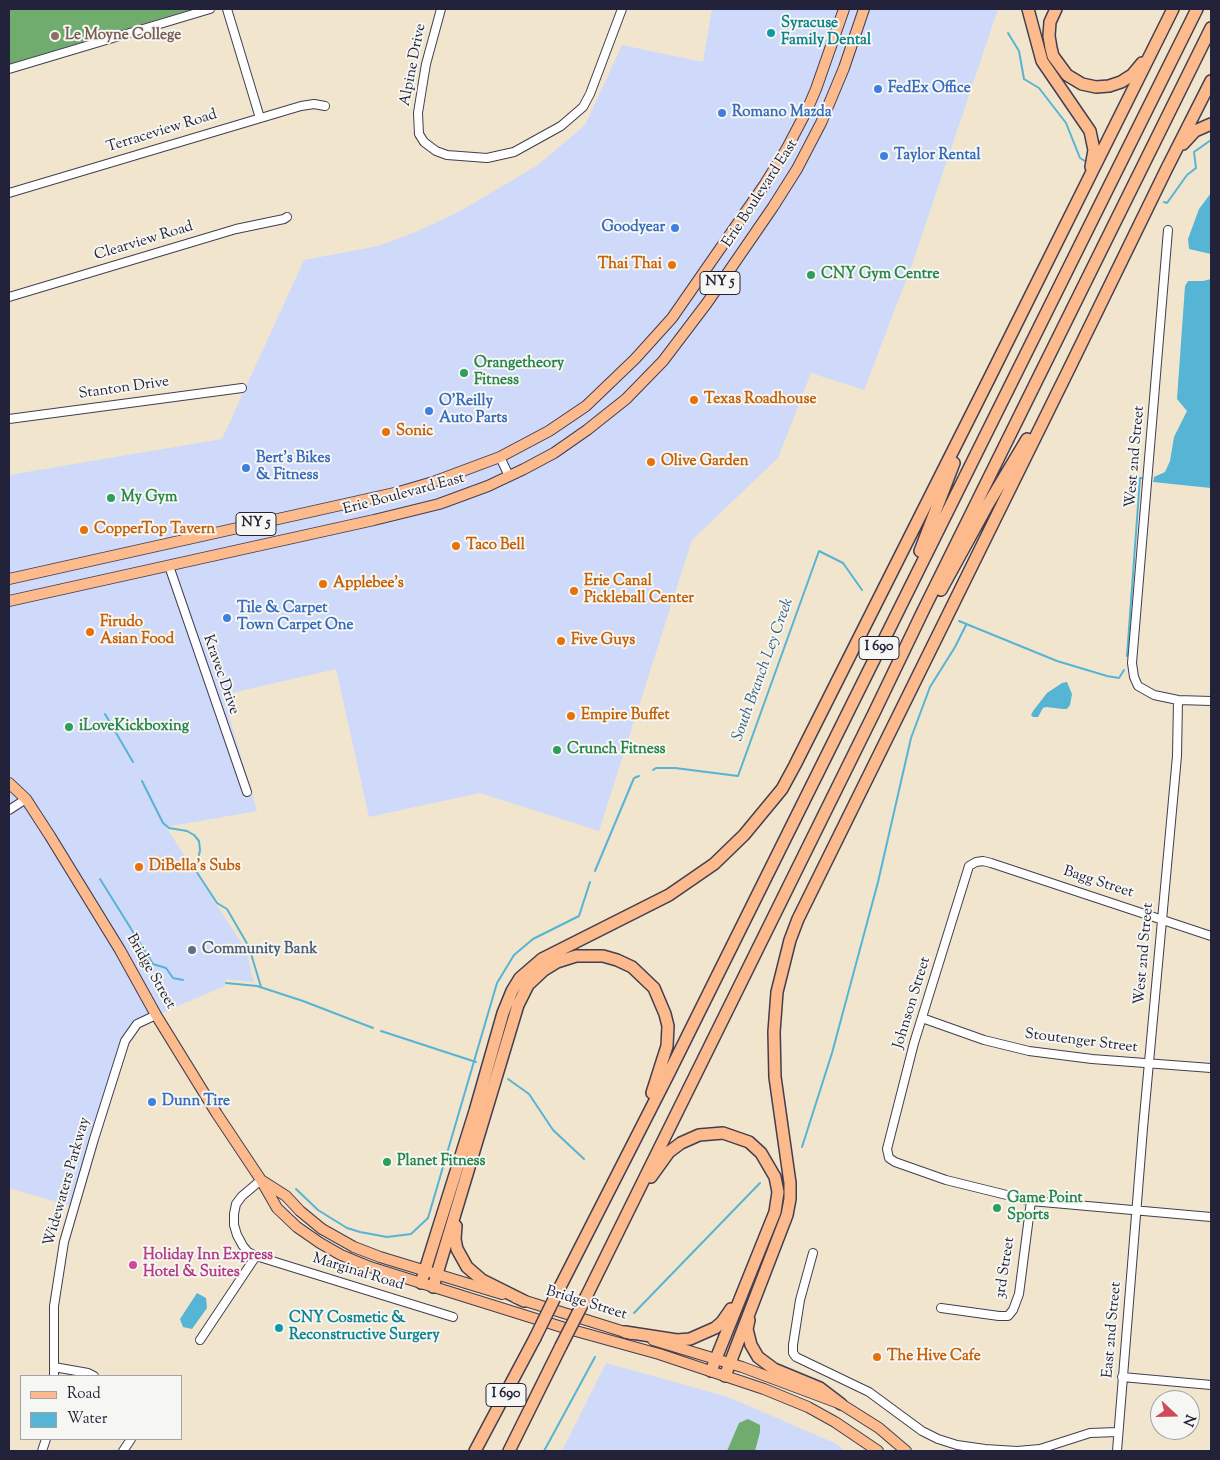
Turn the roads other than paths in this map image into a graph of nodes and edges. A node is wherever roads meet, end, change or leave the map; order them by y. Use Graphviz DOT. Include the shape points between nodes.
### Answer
graph roads {
  1 [pos="210,9"];
  2 [pos="226,9"];
  3 [pos="441,9"];
  4 [pos="622,9"];
  5 [pos="844,9"];
  6 [pos="864,9"];
  7 [pos="1028,9"];
  8 [pos="1056,9"];
  9 [pos="1173,9"];
  10 [pos="1197,9"];
  11 [pos="1211,28"];
  12 [pos="1158,39"];
  13 [pos="9,69"];
  14 [pos="1211,81"];
  15 [pos="325,106"];
  16 [pos="260,118"];
  17 [pos="1211,124"];
  18 [pos="1167,168"];
  19 [pos="9,192"];
  20 [pos="1078,202"];
  21 [pos="287,217"];
  22 [pos="1168,230"];
  23 [pos="9,297"];
  24 [pos="1070,369"];
  25 [pos="988,381"];
  26 [pos="242,388"];
  27 [pos="9,419"];
  28 [pos="500,457"];
  29 [pos="510,476"];
  30 [pos="169,566"];
  31 [pos="9,579"];
  32 [pos="9,601"];
  33 [pos="901,603"];
  34 [pos="1178,700"];
  35 [pos="1211,701"];
  36 [pos="874,713"];
  37 [pos="9,783"];
  38 [pos="247,792"];
  39 [pos="26,800"];
  40 [pos="9,810"];
  41 [pos="976,862"];
  42 [pos="1162,918"];
  43 [pos="1211,936"];
  44 [pos="156,1015"];
  45 [pos="922,1018"];
  46 [pos="1150,1063"];
  47 [pos="1211,1068"];
  48 [pos="641,1126"];
  49 [pos="260,1180"];
  50 [pos="634,1201"];
  51 [pos="1031,1202"];
  52 [pos="457,1205"];
  53 [pos="1136,1210"];
  54 [pos="1211,1217"];
  55 [pos="814,1253"];
  56 [pos="256,1256"];
  57 [pos="425,1270"];
  58 [pos="437,1274"];
  59 [pos="420,1283"];
  60 [pos="433,1287"];
  61 [pos="742,1293"];
  62 [pos="524,1301"];
  63 [pos="753,1302"];
  64 [pos="941,1308"];
  65 [pos="453,1317"];
  66 [pos="625,1332"];
  67 [pos="200,1340"];
  68 [pos="716,1360"];
  69 [pos="729,1363"];
  70 [pos="54,1367"];
  71 [pos="712,1371"];
  72 [pos="54,1375"];
  73 [pos="92,1375"];
  74 [pos="725,1376"];
  75 [pos="1122,1377"];
  76 [pos="1211,1385"];
  77 [pos="841,1404"];
  78 [pos="1117,1432"];
  79 [pos="130,1440"];
  80 [pos="123,1451"];
  81 [pos="475,1451"];
  82 [pos="509,1451"];
  83 [pos="878,1451"];
  84 [pos="906,1451"];
  85 [pos="1117,1451"];
  1 -- 13 [label="street"];
  2 -- 16 [label="street"];
  3 -- 4 [label="street, Alpine Drive" via="426,64 418,113 419,134 424,142 447,155 486,158 514,152 561,126 583,107"];
  5 -- 28 [label="main road, Erie Boulevard East / NY 5" via="816,89 786,150 672,318 586,406 549,431"];
  6 -- 29 [label="main road, Erie Boulevard East / NY 5" via="844,68 811,144 773,207 684,334 663,361 615,408 554,453"];
  7 -- 20 [label="highway" via="1042,61 1090,131 1094,150"];
  8 -- 12 [label="highway" via="1050,22 1049,36 1054,56 1067,75 1082,84 1096,87 1121,82 1139,68"];
  9 -- 12 [label="highway"];
  10 -- 33 [label="highway, I 690"];
  11 -- 36 [label="highway, I 690"];
  12 -- 20 [label="highway"];
  14 -- 18 [label="highway"];
  15 -- 16 [label="street, Terraceview Road" via="301,106"];
  16 -- 19 [label="street, Terraceview Road"];
  17 -- 18 [label="highway" via="1190,135"];
  18 -- 24 [label="highway"];
  20 -- 25 [label="highway"];
  21 -- 23 [label="street, Clearview Road" via="236,229"];
  22 -- 34 [label="street, West 2nd Street" via="1132,663 1138,686 1154,695"];
  24 -- 36 [label="highway" via="987,506"];
  24 -- 63 [label="highway" via="790,940 776,992 774,1032 775,1077 790,1199"];
  25 -- 33 [label="highway"];
  25 -- 57 [label="highway" via="795,765 758,820 729,851 690,882 542,959 520,978 503,1013"];
  26 -- 27 [label="street, Stanton Drive"];
  28 -- 29 [label="street"];
  28 -- 31 [label="main road, Erie Boulevard East / NY 5" via="399,492"];
  29 -- 30 [label="main road, Erie Boulevard East / NY 5" via="439,504"];
  30 -- 32 [label="main road, Erie Boulevard East / NY 5"];
  30 -- 38 [label="street, Kravec Drive"];
  33 -- 48 [label="highway, I 690"];
  34 -- 35 [label="street"];
  34 -- 42 [label="street, West 2nd Street" via="1177,756"];
  36 -- 50 [label="highway, I 690"];
  37 -- 39 [label="main road, Bridge Street"];
  39 -- 40 [label="street"];
  39 -- 44 [label="main road, Bridge Street" via="120,950"];
  41 -- 42 [label="street, Bagg Street" via="991,863"];
  41 -- 45 [label="street, Johnson Street" via="966,872"];
  42 -- 43 [label="street, Bagg Street"];
  42 -- 46 [label="street, West 2nd Street"];
  44 -- 49 [label="main road, Bridge Street"];
  44 -- 70 [label="street, Widewaters Parkway" via="137,1024 125,1041 72,1216 62,1251 54,1306"];
  45 -- 46 [label="street, Stoutenger Street" via="984,1040 1029,1051"];
  45 -- 51 [label="street, Johnson Street" via="897,1107 888,1156 894,1162 946,1180"];
  46 -- 47 [label="street, Stoutenger Street"];
  46 -- 53 [label="street, West 2nd Street"];
  48 -- 52 [label="highway" via="667,1046 668,1026 659,996 644,977 617,960 590,955 557,962 528,985 518,1005"];
  48 -- 81 [label="highway, I 690, bridge"];
  49 -- 56 [label="street" via="242,1196 234,1214 237,1235 248,1252"];
  49 -- 57 [label="main road, Bridge Street" via="286,1196 328,1232 354,1247"];
  49 -- 59 [label="main road, Bridge Street" via="277,1208 297,1228 320,1243 370,1268"];
  50 -- 61 [label="highway" via="669,1152 681,1143 699,1135 723,1133 749,1142 761,1153 776,1176 778,1192 775,1212"];
  50 -- 82 [label="highway, I 690, bridge"];
  51 -- 53 [label="street"];
  51 -- 64 [label="street, 3rd Street" via="1019,1294 1008,1316"];
  52 -- 58 [label="highway"];
  52 -- 62 [label="highway" via="455,1240 462,1259 476,1276"];
  53 -- 54 [label="street"];
  53 -- 75 [label="street, East 2nd Street"];
  55 -- 78 [label="street" via="800,1300 793,1353 869,1392 922,1431 956,1445 1017,1451 1040,1449 1090,1433"];
  56 -- 65 [label="street, Marginal Road"];
  56 -- 67 [label="street"];
  57 -- 58 [label="main road, Bridge Street"];
  57 -- 59 [label="highway"];
  58 -- 60 [label="highway"];
  58 -- 62 [label="main road, Bridge Street"];
  59 -- 60 [label="main road, Bridge Street"];
  60 -- 71 [label="main road, Bridge Street"];
  61 -- 66 [label="highway" via="722,1322 700,1336 677,1340"];
  61 -- 68 [label="highway"];
  62 -- 66 [label="main road, Bridge Street"];
  63 -- 69 [label="highway"];
  63 -- 77 [label="highway" via="747,1329 758,1357 774,1369 820,1388"];
  66 -- 68 [label="main road, Bridge Street"];
  68 -- 69 [label="main road, Bridge Street"];
  68 -- 71 [label="highway"];
  69 -- 74 [label="highway"];
  69 -- 77 [label="main road, Bridge Street"];
  70 -- 72 [label="street, Widewaters Parkway"];
  70 -- 73 [label="street"];
  71 -- 74 [label="main road, Bridge Street"];
  74 -- 83 [label="main road, Bridge Street" via="808,1407"];
  75 -- 76 [label="street"];
  75 -- 78 [label="street, East 2nd Street"];
  77 -- 84 [label="main road, Bridge Street" via="879,1428"];
  78 -- 85 [label="street, East 2nd Street"];
  79 -- 80 [label="street"];
}
